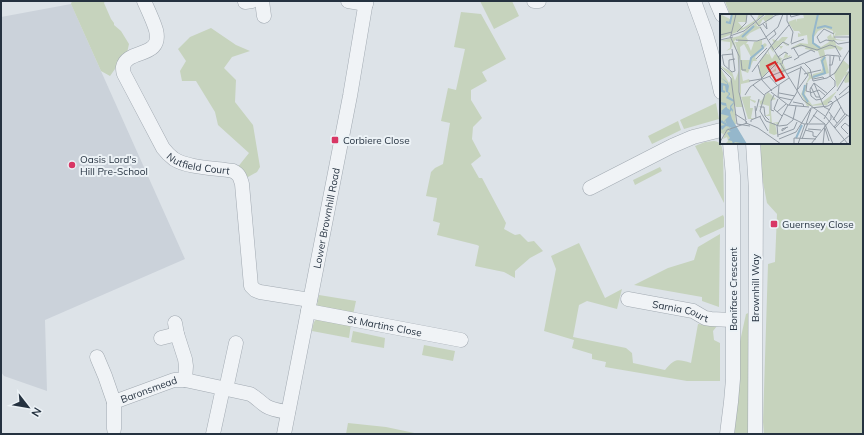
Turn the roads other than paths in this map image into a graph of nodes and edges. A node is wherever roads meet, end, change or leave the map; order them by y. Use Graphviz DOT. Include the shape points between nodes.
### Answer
graph roads {
  1 [pos="144,1"];
  2 [pos="262,1"];
  3 [pos="348,1"];
  4 [pos="534,1"];
  5 [pos="539,1"];
  6 [pos="694,1"];
  7 [pos="716,1"];
  8 [pos="366,2"];
  9 [pos="722,14"];
  10 [pos="264,16"];
  11 [pos="720,88"];
  12 [pos="720,130"];
  13 [pos="730,144"];
  14 [pos="753,144"];
  15 [pos="590,188"];
  16 [pos="628,299"];
  17 [pos="309,306"];
  18 [pos="732,320"];
  19 [pos="161,338"];
  20 [pos="461,340"];
  21 [pos="236,343"];
  22 [pos="97,357"];
  23 [pos="185,380"];
  24 [pos="225,388"];
  25 [pos="114,402"];
  26 [pos="288,412"];
  27 [pos="114,429"];
  28 [pos="213,434"];
  29 [pos="284,434"];
  30 [pos="727,434"];
  31 [pos="755,434"];
  1 -- 17 [label="street, Nutfield Court" via="156,30 155,45 152,49 131,57 123,67 124,74 163,148 175,160 188,165 238,173 242,184 251,286 254,290"];
  2 -- 10 [label="street"];
  3 -- 8 [label="street"];
  4 -- 5 [label="street"];
  6 -- 11 [label="street" via="706,34"];
  7 -- 9 [label="street"];
  8 -- 17 [label="street, Lower Brownhill Road"];
  12 -- 15 [label="street" via="693,137 672,146"];
  13 -- 18 [label="street, Boniface Crescent" via="733,176"];
  14 -- 31 [label="street, Brownhill Way" via="756,190"];
  16 -- 18 [label="street, Sarnia Court" via="694,311 704,318"];
  17 -- 20 [label="street, St Martins Close"];
  17 -- 26 [label="street, Lower Brownhill Road"];
  18 -- 30 [label="street, Boniface Crescent" via="733,379"];
  19 -- 23 [label="street, Baronsmead" via="176,328 185,359"];
  21 -- 24 [label="street"];
  22 -- 25 [label="street, Baronsmead"];
  23 -- 24 [label="street, Baronsmead"];
  23 -- 25 [label="street, Baronsmead" via="174,380"];
  24 -- 26 [label="street, Baronsmead" via="250,394 269,408"];
  24 -- 28 [label="street"];
  25 -- 27 [label="street, Baronsmead"];
  26 -- 29 [label="street, Lower Brownhill Road"];
}
